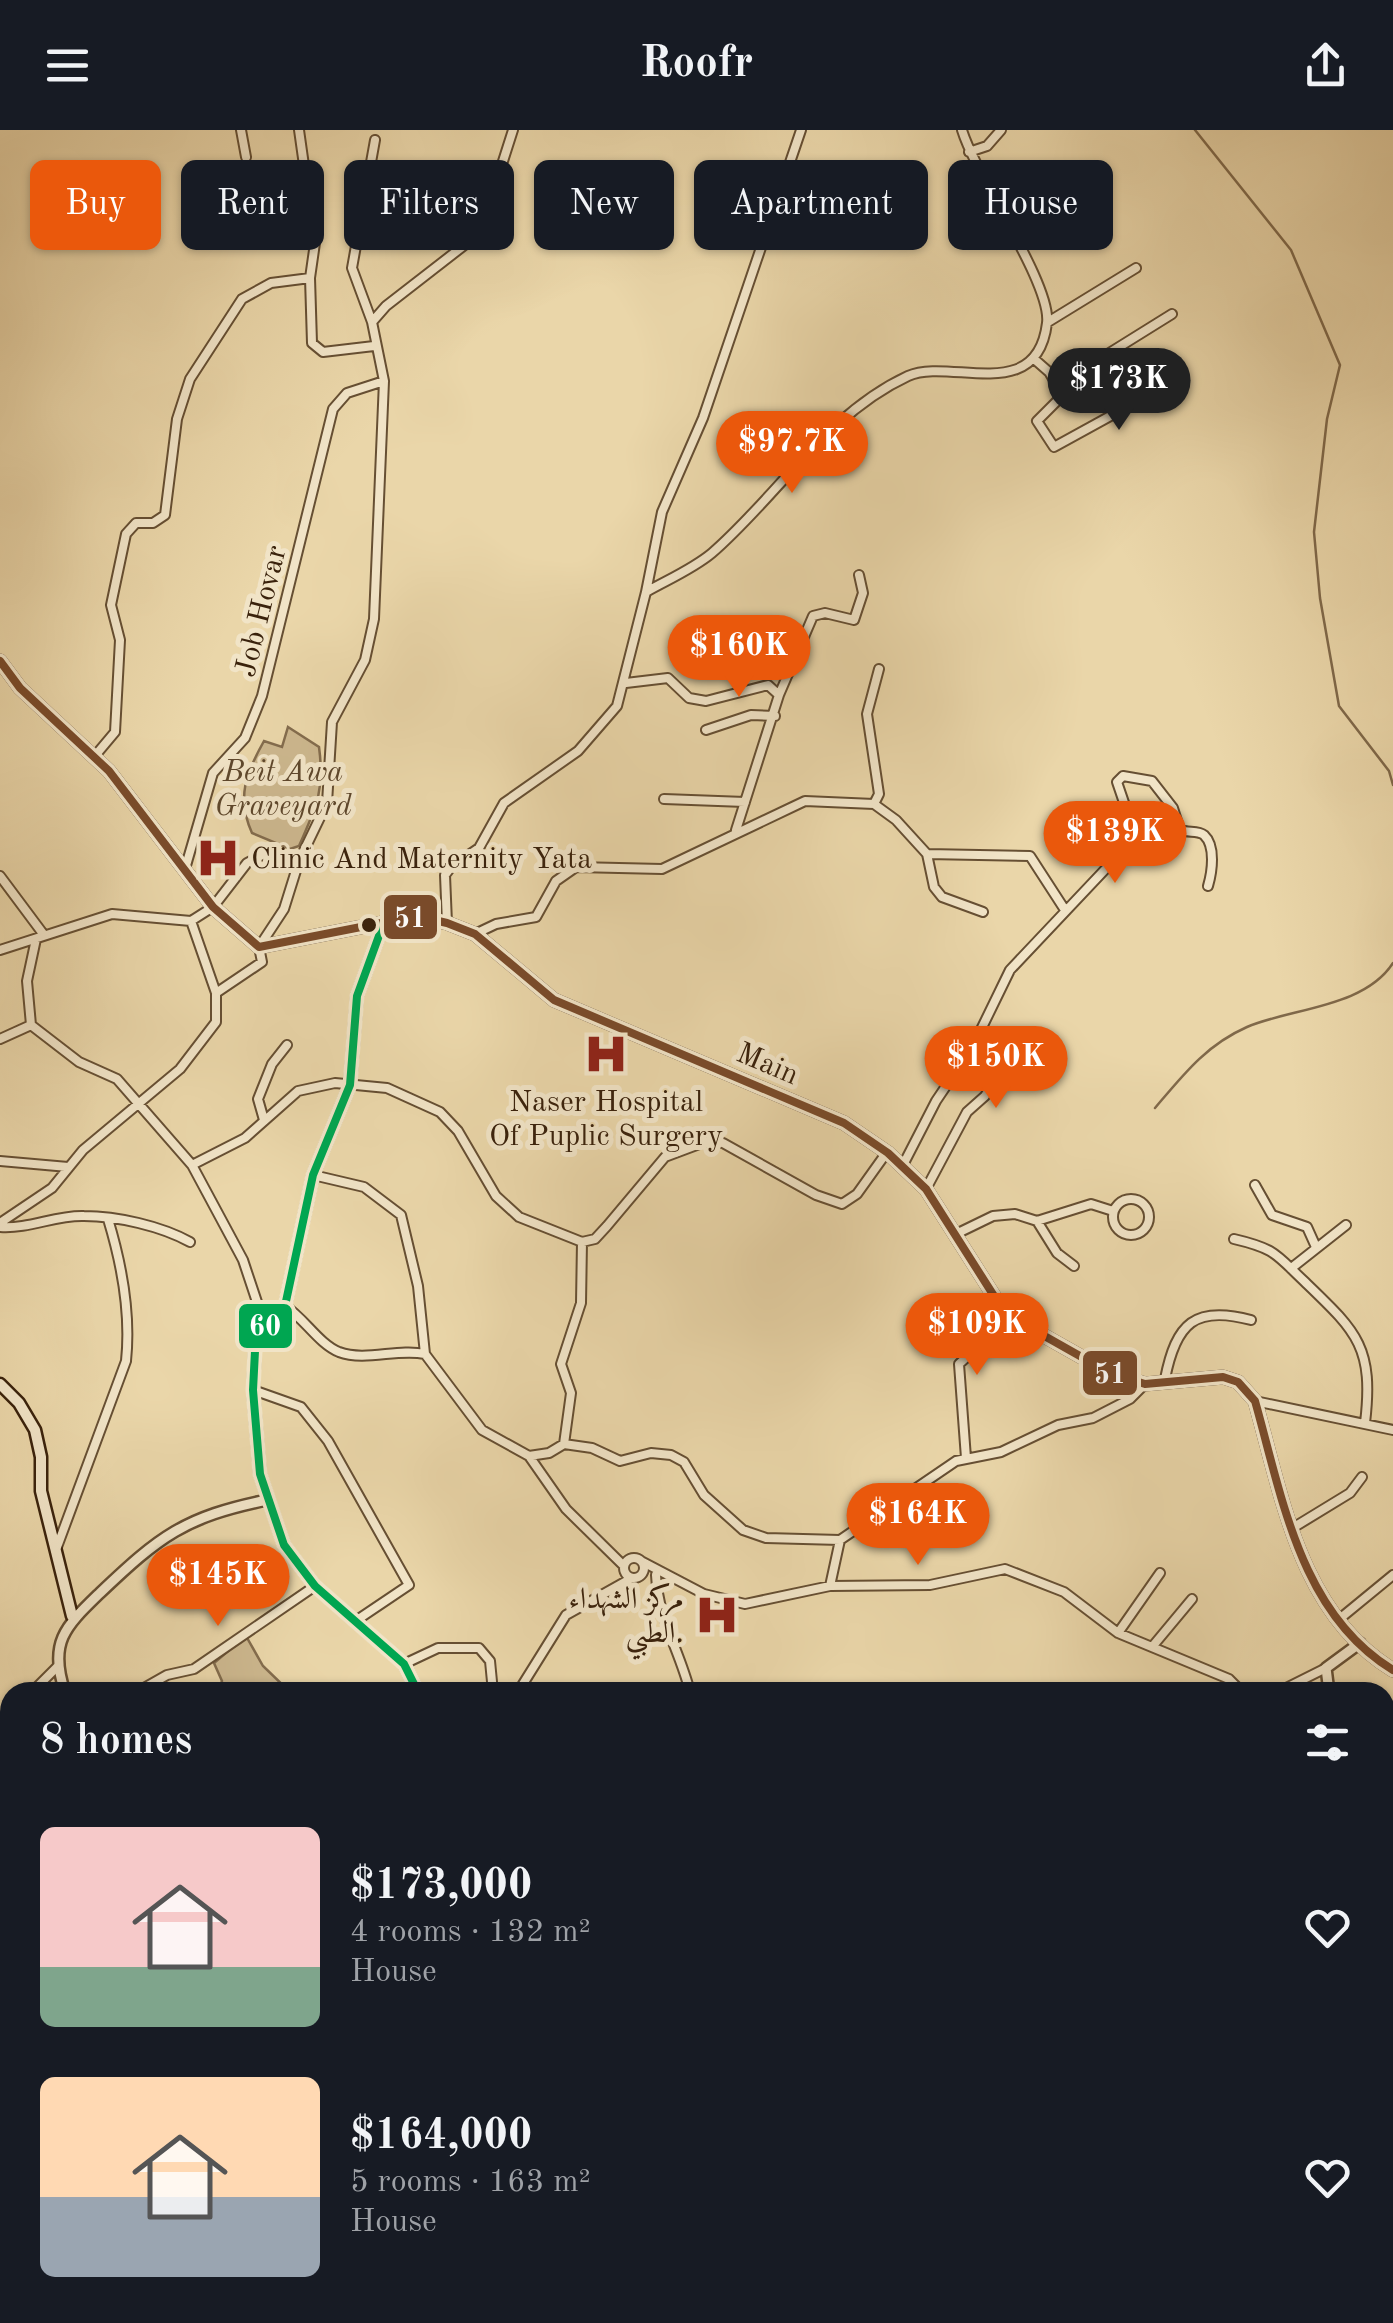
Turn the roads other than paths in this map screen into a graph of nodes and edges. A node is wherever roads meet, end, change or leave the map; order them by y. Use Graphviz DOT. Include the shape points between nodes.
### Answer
graph roads {
  1 [pos="241,130"];
  2 [pos="299,130"];
  3 [pos="513,130"];
  4 [pos="801,130"];
  5 [pos="962,130"];
  6 [pos="1000,130"];
  7 [pos="375,140"];
  8 [pos="969,152"];
  9 [pos="246,157"];
  10 [pos="1136,268"];
  11 [pos="310,278"];
  12 [pos="1172,314"];
  13 [pos="372,322"];
  14 [pos="1048,322"];
  15 [pos="374,346"];
  16 [pos="1032,358"];
  17 [pos="384,381"];
  18 [pos="1058,386"];
  19 [pos="1165,386"];
  20 [pos="859,575"];
  21 [pos="646,592"];
  22 [pos="0,662"];
  23 [pos="879,668"];
  24 [pos="626,683"];
  25 [pos="779,695"];
  26 [pos="775,716"];
  27 [pos="706,730"];
  28 [pos="94,758"];
  29 [pos="664,799"];
  30 [pos="745,802"];
  31 [pos="874,804"];
  32 [pos="736,830"];
  33 [pos="927,854"];
  34 [pos="300,861"];
  35 [pos="185,868"];
  36 [pos="0,876"];
  37 [pos="1208,886"];
  38 [pos="213,907"];
  39 [pos="1065,910"];
  40 [pos="983,912"];
  41 [pos="191,921"];
  42 [pos="384,922"];
  43 [pos="447,923"];
  44 [pos="475,934"];
  45 [pos="40,937"];
  46 [pos="259,947"];
  47 [pos="0,950"];
  48 [pos="216,992"];
  49 [pos="31,1025"];
  50 [pos="0,1039"];
  51 [pos="287,1045"];
  52 [pos="972,1046"];
  53 [pos="350,1085"];
  54 [pos="138,1107"];
  55 [pos="264,1120"];
  56 [pos="886,1152"];
  57 [pos="0,1160"];
  58 [pos="192,1165"];
  59 [pos="68,1167"];
  60 [pos="902,1167"];
  61 [pos="313,1174"];
  62 [pos="1255,1185"];
  63 [pos="926,1189"];
  64 [pos="1113,1211"];
  65 [pos="108,1219"];
  66 [pos="1036,1221"];
  67 [pos="0,1225"];
  68 [pos="1346,1226"];
  69 [pos="958,1233"];
  70 [pos="1234,1239"];
  71 [pos="190,1242"];
  72 [pos="582,1242"];
  73 [pos="1316,1247"];
  74 [pos="1074,1266"];
  75 [pos="1294,1266"];
  76 [pos="285,1306"];
  77 [pos="1001,1306"];
  78 [pos="1251,1320"];
  79 [pos="265,1326"];
  80 [pos="425,1354"];
  81 [pos="1166,1379"];
  82 [pos="0,1384"];
  83 [pos="1145,1384"];
  84 [pos="253,1390"];
  85 [pos="1255,1401"];
  86 [pos="1365,1424"];
  87 [pos="1393,1430"];
  88 [pos="564,1444"];
  89 [pos="529,1456"];
  90 [pos="966,1458"];
  91 [pos="1362,1476"];
  92 [pos="267,1500"];
  93 [pos="1291,1528"];
  94 [pos="840,1540"];
  95 [pos="56,1547"];
  96 [pos="630,1567"];
  97 [pos="1160,1573"];
  98 [pos="656,1575"];
  99 [pos="1393,1575"];
  100 [pos="685,1584"];
  101 [pos="315,1586"];
  102 [pos="830,1586"];
  103 [pos="1192,1599"];
  104 [pos="72,1616"];
  105 [pos="357,1620"];
  106 [pos="1338,1620"];
  107 [pos="1118,1632"];
  108 [pos="1360,1643"];
  109 [pos="1152,1647"];
  110 [pos="404,1664"];
  111 [pos="56,1667"];
  112 [pos="1326,1668"];
  113 [pos="1393,1670"];
  114 [pos="42,1682"];
  115 [pos="62,1682"];
  116 [pos="154,1682"];
  117 [pos="413,1682"];
  118 [pos="492,1682"];
  119 [pos="524,1682"];
  120 [pos="687,1682"];
  121 [pos="1231,1682"];
  122 [pos="1298,1682"];
  123 [pos="1328,1682"];
  1 -- 9 [label="street"];
  2 -- 11 [label="street" via="315,244"];
  3 -- 13 [label="street" via="480,234"];
  4 -- 21 [label="street" via="703,418 662,512"];
  5 -- 8 [label="street"];
  6 -- 8 [label="street" via="987,146"];
  7 -- 13 [label="street" via="352,268"];
  8 -- 14 [label="street" via="1032,270"];
  10 -- 14 [label="street"];
  11 -- 15 [label="street" via="315,348"];
  11 -- 28 [label="street" via="271,283 242,299 181,398 166,515 153,524 136,523 126,534 112,606 120,640 117,721 109,744"];
  12 -- 18 [label="street"];
  13 -- 15 [label="street"];
  14 -- 16 [label="street"];
  15 -- 17 [label="street"];
  16 -- 18 [label="street"];
  16 -- 21 [label="street" via="980,377 928,371 908,376 813,446 710,555"];
  17 -- 34 [label="street" via="374,619 365,660 332,722 327,803"];
  17 -- 35 [label="street, Job Hovar" via="347,393 333,409 262,696 245,738 213,772"];
  18 -- 19 [label="street" via="1063,397 1037,422 1054,446"];
  20 -- 25 [label="street" via="863,594 854,620 813,616"];
  21 -- 24 [label="street"];
  22 -- 28 [label="main road"];
  23 -- 31 [label="street" via="867,714"];
  24 -- 25 [label="street" via="668,678 689,698 706,701 768,685"];
  24 -- 43 [label="street" via="617,706 578,750 511,796 480,848 451,867"];
  25 -- 26 [label="street"];
  26 -- 27 [label="street" via="751,715"];
  26 -- 30 [label="street"];
  28 -- 35 [label="main road"];
  29 -- 30 [label="street"];
  30 -- 32 [label="street"];
  31 -- 32 [label="street" via="805,802"];
  31 -- 33 [label="street"];
  32 -- 44 [label="street" via="662,869 576,868 556,881 536,916"];
  33 -- 39 [label="street" via="1030,856"];
  33 -- 40 [label="street" via="942,897"];
  34 -- 38 [label="street" via="268,852 258,857"];
  34 -- 46 [label="street" via="284,908"];
  35 -- 38 [label="main road"];
  36 -- 45 [label="street"];
  37 -- 39 [label="street" via="1206,838 1180,830 1152,781 1122,776 1117,782 1131,842"];
  38 -- 41 [label="street"];
  38 -- 46 [label="main road"];
  39 -- 52 [label="street" via="1010,970"];
  41 -- 45 [label="street" via="112,914"];
  41 -- 48 [label="street"];
  42 -- 43 [label="main road, Main" via="417,916"];
  42 -- 46 [label="main road, Main"];
  42 -- 53 [label="street" via="357,996"];
  43 -- 44 [label="main road, Main"];
  44 -- 56 [label="main road, Main" via="554,1000 844,1123"];
  45 -- 47 [label="street"];
  45 -- 49 [label="street" via="26,982"];
  46 -- 48 [label="street" via="256,970"];
  48 -- 54 [label="street" via="216,1022 180,1069"];
  49 -- 50 [label="street"];
  49 -- 54 [label="street" via="78,1062 118,1079"];
  51 -- 55 [label="street" via="258,1099"];
  52 -- 60 [label="street"];
  52 -- 63 [label="street" via="998,1062 1000,1071 960,1122"];
  53 -- 55 [label="street" via="298,1091"];
  53 -- 61 [label="street"];
  53 -- 72 [label="street" via="386,1088 440,1112 496,1196 519,1217"];
  54 -- 58 [label="street"];
  54 -- 59 [label="street"];
  55 -- 58 [label="street" via="245,1138"];
  56 -- 60 [label="main road, Main"];
  56 -- 72 [label="street" via="842,1204 723,1143 686,1146 646,1175 595,1238"];
  57 -- 59 [label="street"];
  58 -- 79 [label="street" via="244,1260"];
  59 -- 67 [label="street" via="52,1188"];
  60 -- 63 [label="main road, Main"];
  61 -- 76 [label="street"];
  61 -- 80 [label="street" via="364,1187 401,1215"];
  62 -- 73 [label="street" via="1272,1214 1307,1227"];
  63 -- 69 [label="main road, Main"];
  64 -- 64 [label="street" via="1123,1200 1138,1199 1150,1224 1140,1235 1125,1236 1114,1226"];
  64 -- 66 [label="street" via="1091,1204"];
  65 -- 67 [label="street" via="83,1216 24,1229"];
  65 -- 71 [label="street"];
  65 -- 95 [label="street" via="124,1294 126,1361"];
  66 -- 69 [label="street" via="994,1216"];
  66 -- 74 [label="street"];
  68 -- 73 [label="street"];
  69 -- 77 [label="main road, Main"];
  70 -- 75 [label="street"];
  72 -- 88 [label="street" via="581,1302 561,1364 571,1392"];
  73 -- 75 [label="street"];
  75 -- 86 [label="street" via="1334,1306 1362,1350 1369,1388"];
  76 -- 79 [label="street"];
  76 -- 80 [label="street" via="336,1351"];
  77 -- 83 [label="main road, Main" via="1059,1346"];
  77 -- 90 [label="street" via="991,1336 959,1364"];
  78 -- 81 [label="street" via="1202,1314 1172,1348"];
  79 -- 84 [label="street" via="252,1365"];
  80 -- 89 [label="street" via="482,1430"];
  81 -- 83 [label="main road"];
  81 -- 85 [label="main road" via="1224,1377"];
  82 -- 95 [label="main road" via="35,1430"];
  83 -- 90 [label="street" via="1105,1412 1002,1452"];
  84 -- 92 [label="street"];
  84 -- 105 [label="street" via="302,1407 409,1585"];
  85 -- 86 [label="street"];
  85 -- 93 [label="main road"];
  86 -- 87 [label="street"];
  88 -- 89 [label="street"];
  88 -- 94 [label="street" via="620,1461 651,1452 672,1455 743,1530 766,1538"];
  89 -- 96 [label="street" via="566,1509"];
  90 -- 94 [label="street"];
  91 -- 93 [label="street" via="1350,1493"];
  92 -- 101 [label="street" via="295,1565"];
  92 -- 104 [label="street" via="223,1510 155,1541"];
  93 -- 106 [label="main road" via="1304,1568"];
  94 -- 102 [label="street"];
  95 -- 104 [label="main road"];
  96 -- 98 [label="street"];
  96 -- 100 [label="street"];
  96 -- 119 [label="street" via="614,1586 566,1615"];
  97 -- 107 [label="street"];
  98 -- 100 [label="street"];
  98 -- 120 [label="street" via="663,1625"];
  99 -- 106 [label="street"];
  100 -- 102 [label="street" via="745,1604"];
  101 -- 105 [label="street"];
  101 -- 116 [label="street" via="194,1670"];
  102 -- 107 [label="street" via="930,1586 1005,1569 1064,1592"];
  103 -- 109 [label="street"];
  104 -- 111 [label="street"];
  105 -- 110 [label="street"];
  106 -- 108 [label="main road"];
  107 -- 109 [label="street"];
  108 -- 112 [label="street"];
  108 -- 113 [label="main road"];
  109 -- 121 [label="street"];
  110 -- 117 [label="street"];
  110 -- 118 [label="street" via="438,1648 479,1648 490,1661"];
  111 -- 114 [label="street"];
  111 -- 115 [label="street"];
  112 -- 122 [label="street"];
  112 -- 123 [label="street"];
}
